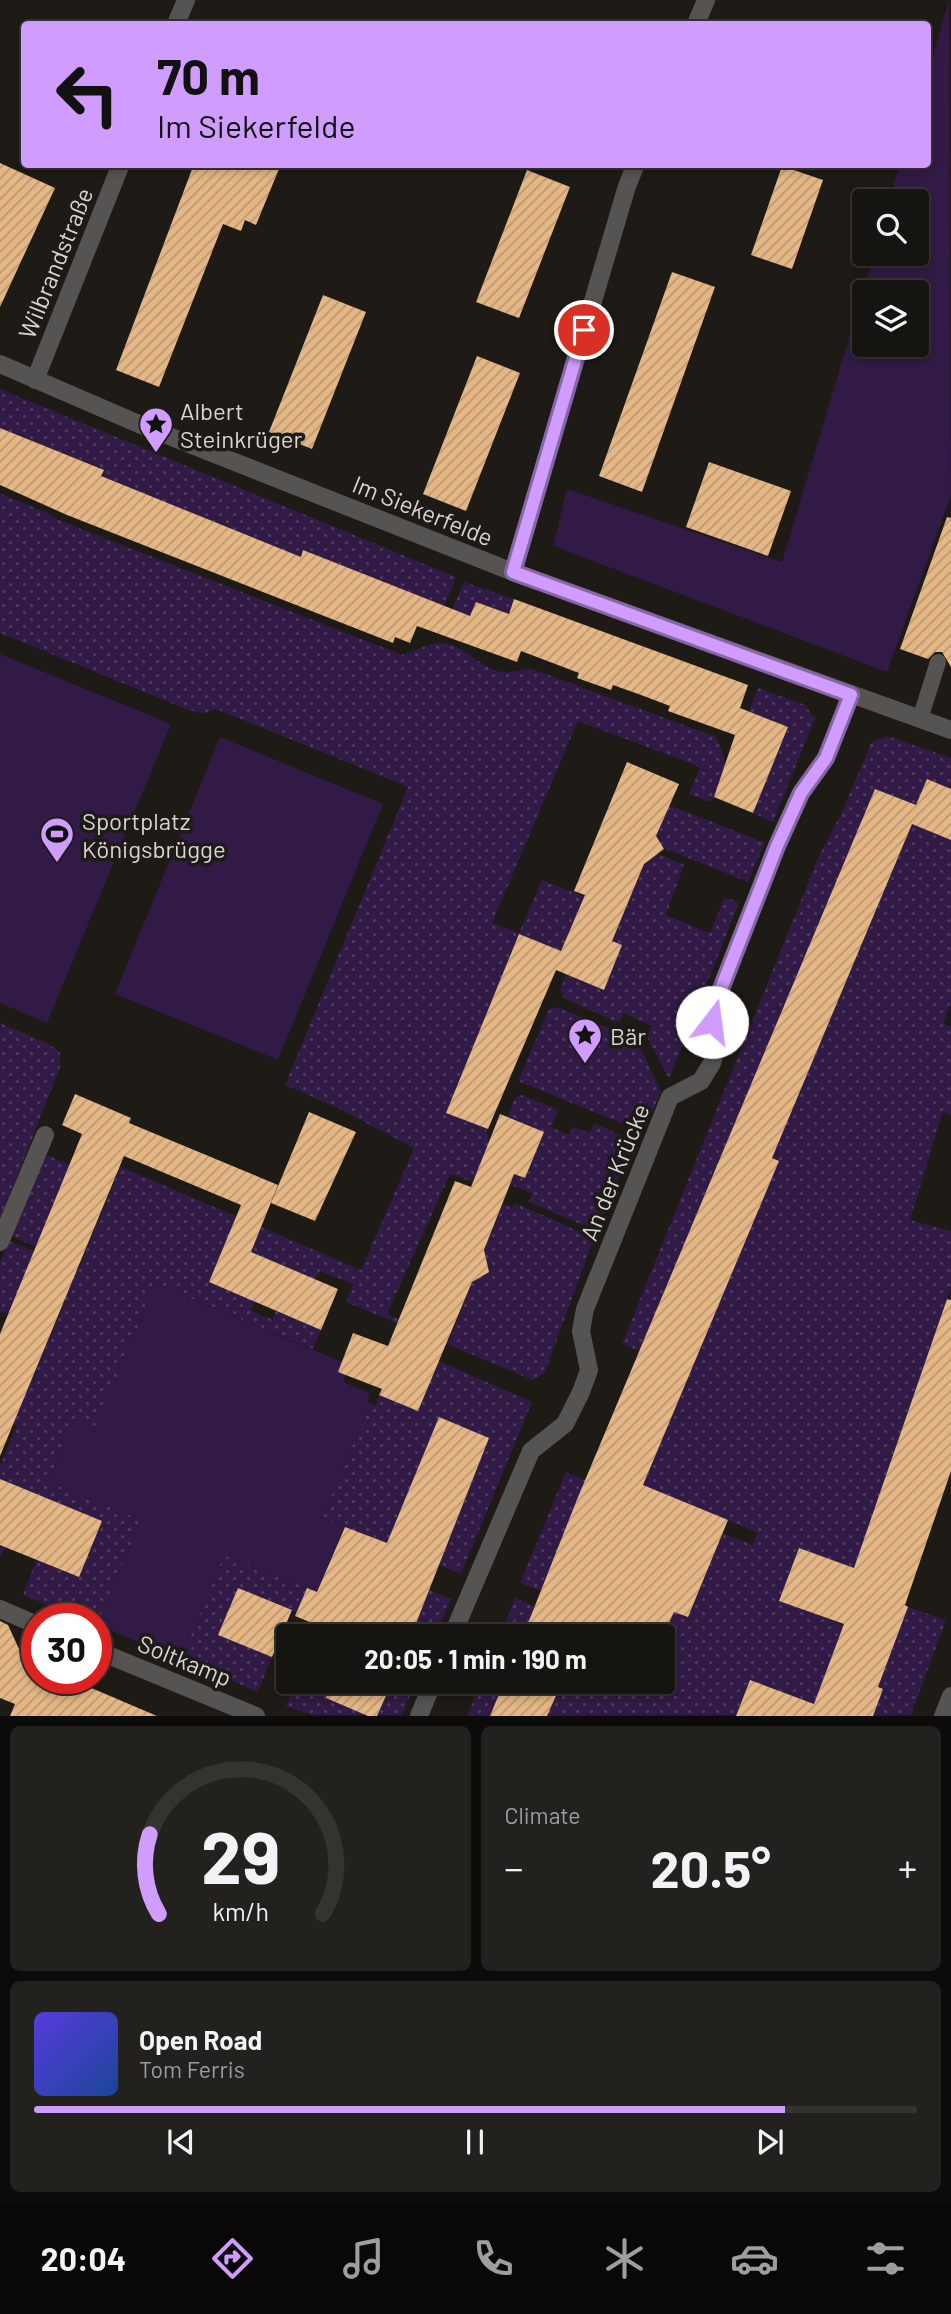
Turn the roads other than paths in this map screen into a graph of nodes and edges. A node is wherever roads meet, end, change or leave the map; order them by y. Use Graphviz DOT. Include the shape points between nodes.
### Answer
graph roads {
  1 [pos="186,0"];
  2 [pos="706,0"];
  3 [pos="177,21"];
  4 [pos="697,21"];
  5 [pos="119,168"];
  6 [pos="634,168"];
  7 [pos="0,364"];
  8 [pos="34,380"];
  9 [pos="513,572"];
  10 [pos="938,662"];
  11 [pos="851,695"];
  12 [pos="920,719"];
  13 [pos="951,730"];
  14 [pos="45,1135"];
  15 [pos="0,1242"];
  16 [pos="0,1609"];
  17 [pos="21,1618"];
  18 [pos="457,1624"];
  19 [pos="112,1657"];
  20 [pos="428,1694"];
  21 [pos="951,1696"];
  22 [pos="256,1716"];
  23 [pos="419,1716"];
  24 [pos="943,1716"];
  1 -- 3 [label="street"];
  2 -- 4 [label="street"];
  5 -- 8 [label="street, Wilbrandstraße"];
  6 -- 9 [label="street"];
  7 -- 8 [label="street, Im Siekerfelde"];
  8 -- 9 [label="street, Im Siekerfelde"];
  9 -- 11 [label="street, Im Siekerfelde"];
  10 -- 12 [label="lane"];
  11 -- 12 [label="street, Im Siekerfelde"];
  11 -- 18 [label="street, An der Krücke" via="826,758 801,793 777,846 717,999 712,1022 718,1040 712,1063 702,1081 670,1097 585,1309 581,1331 589,1370 575,1408 565,1424 531,1451"];
  12 -- 13 [label="street, Im Siekerfelde"];
  14 -- 15 [label="street"];
  16 -- 17 [label="street"];
  19 -- 22 [label="street, Soltkamp"];
  20 -- 23 [label="street"];
  21 -- 24 [label="street"];
}
